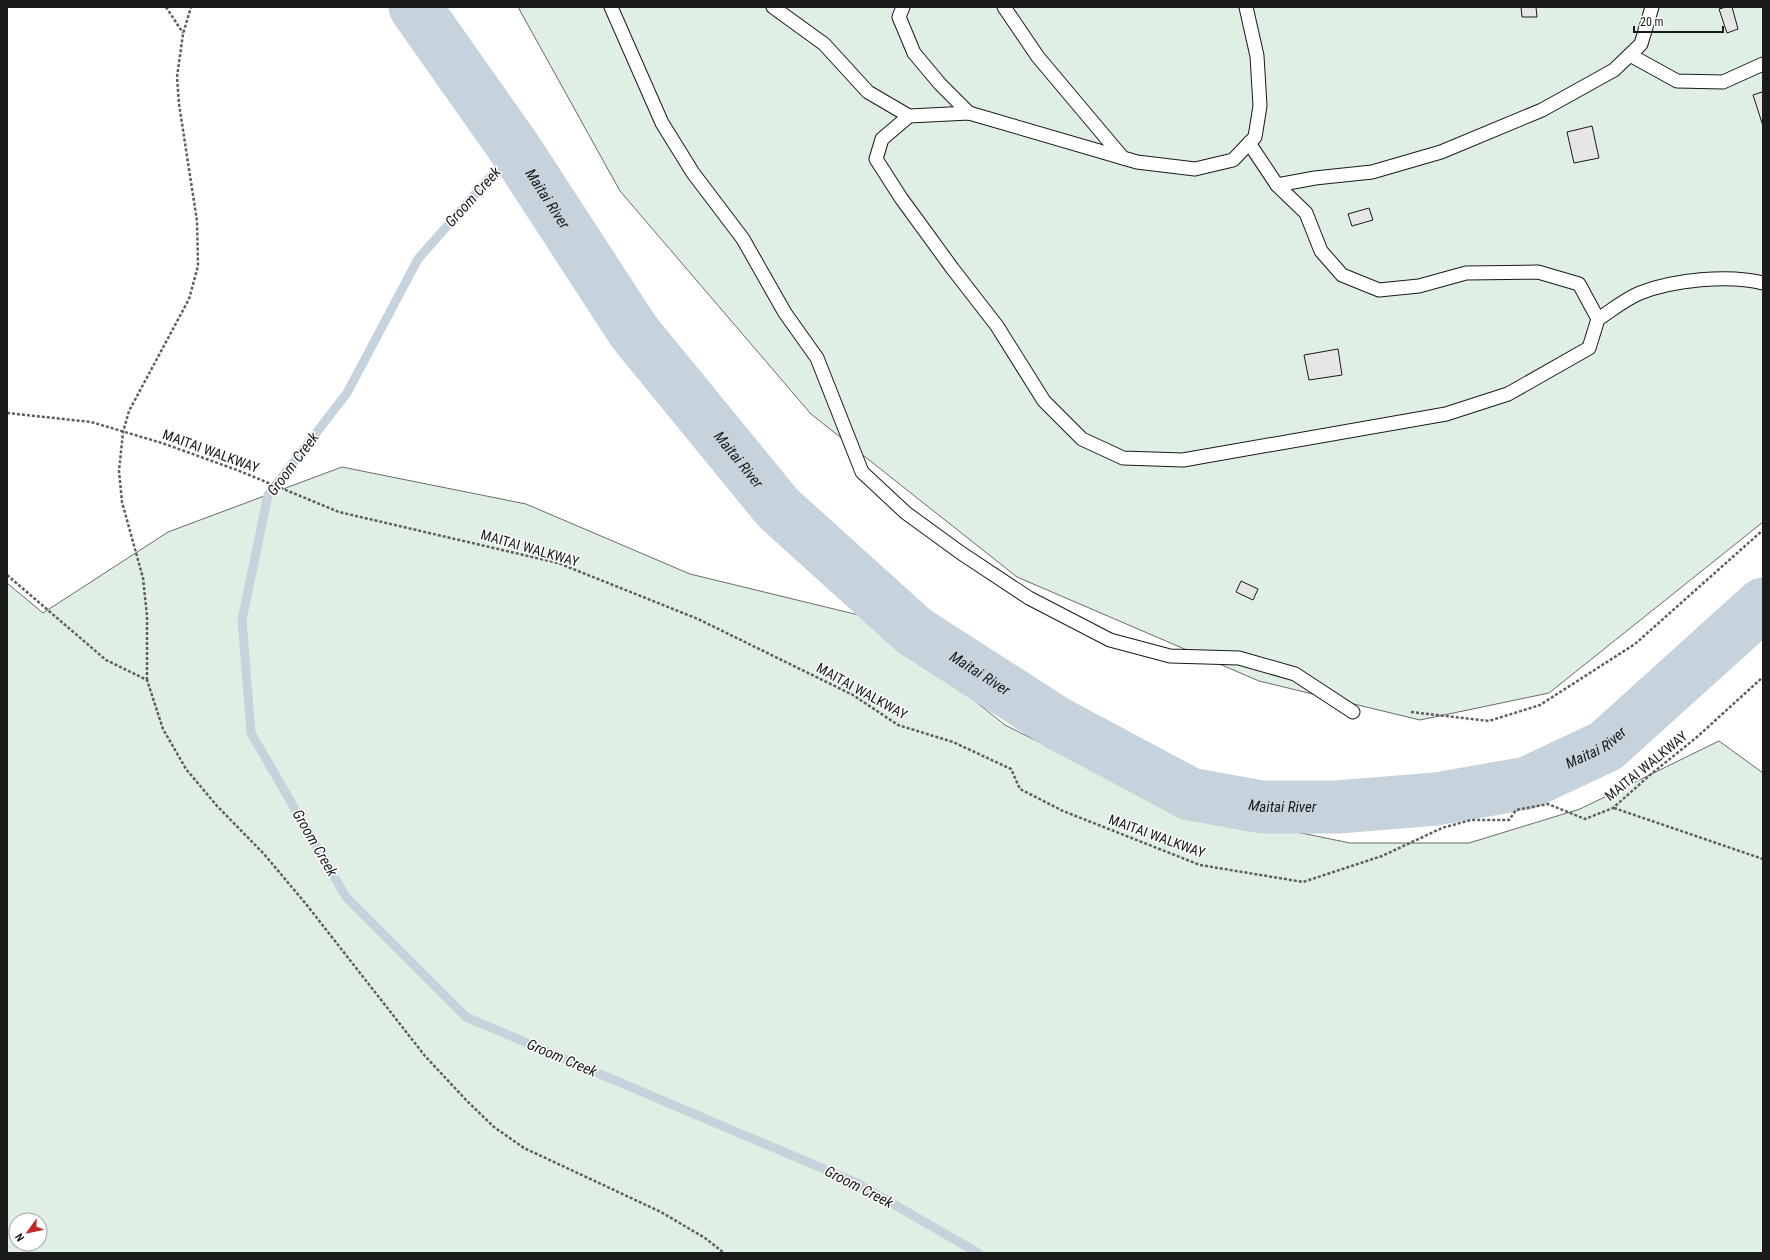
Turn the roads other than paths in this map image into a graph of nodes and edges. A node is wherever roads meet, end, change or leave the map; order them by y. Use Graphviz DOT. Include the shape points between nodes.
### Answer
graph roads {
  1 [pos="610,7"];
  2 [pos="773,7"];
  3 [pos="902,7"];
  4 [pos="1004,7"];
  5 [pos="1246,7"];
  6 [pos="1652,7"];
  7 [pos="1630,55"];
  8 [pos="1763,64"];
  9 [pos="969,113"];
  10 [pos="909,116"];
  11 [pos="1249,143"];
  12 [pos="1123,158"];
  13 [pos="1277,185"];
  14 [pos="1763,283"];
  15 [pos="1598,319"];
  16 [pos="1354,712"];
  1 -- 16 [label="lane" via="662,123 693,173 743,239 786,312 818,358 862,472 906,513 960,553 1029,598 1110,640 1170,656 1239,658 1295,674"];
  2 -- 10 [label="lane" via="824,44 868,92"];
  3 -- 9 [label="lane" via="899,17 914,52 940,84"];
  4 -- 12 [label="lane" via="1038,56"];
  5 -- 11 [label="lane" via="1257,56 1260,106 1255,137"];
  6 -- 7 [label="lane" via="1641,44"];
  7 -- 8 [label="lane" via="1677,81 1723,82"];
  7 -- 13 [label="lane" via="1614,70 1542,110 1441,152 1372,172"];
  9 -- 10 [label="lane"];
  9 -- 12 [label="lane"];
  10 -- 15 [label="lane" via="882,139 876,159 901,198 997,326 1044,401 1082,439 1123,458 1183,460 1446,414 1508,394 1589,348"];
  11 -- 12 [label="lane" via="1233,160 1195,169"];
  11 -- 13 [label="lane"];
  13 -- 15 [label="lane" via="1306,213 1322,251 1342,275 1379,290 1420,286 1466,273 1538,272 1579,284"];
  14 -- 15 [label="lane" via="1750,279 1689,280 1639,293"];
}
